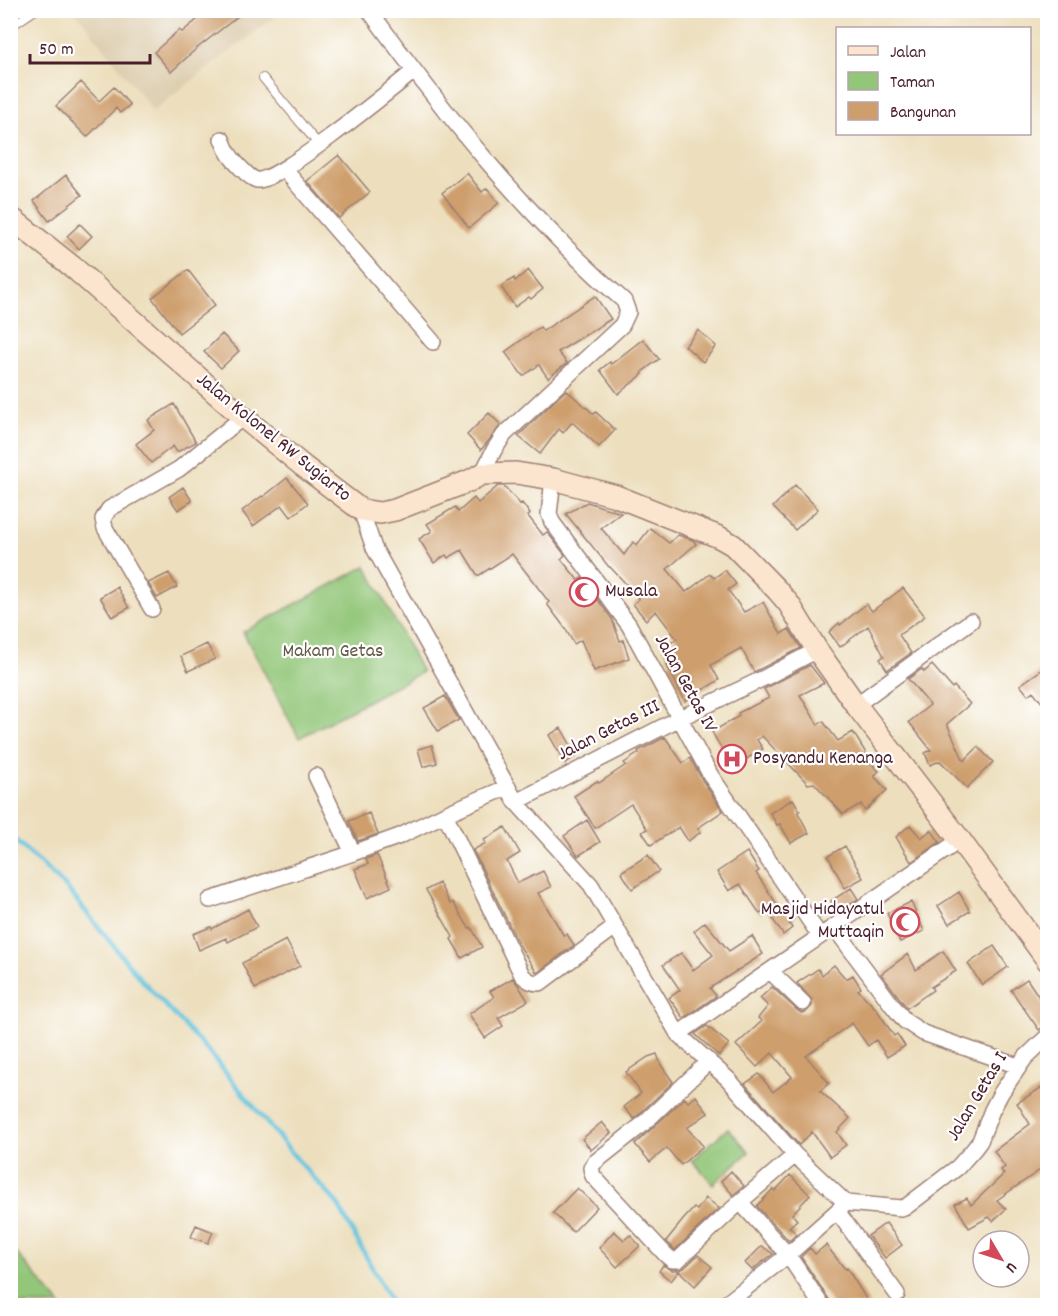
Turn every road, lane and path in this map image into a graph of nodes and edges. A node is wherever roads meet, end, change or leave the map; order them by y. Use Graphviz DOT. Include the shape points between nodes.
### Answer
graph roads {
  1 [pos="35,10"];
  2 [pos="369,10"];
  3 [pos="10,27"];
  4 [pos="414,71"];
  5 [pos="263,78"];
  6 [pos="222,139"];
  7 [pos="319,145"];
  8 [pos="284,169"];
  9 [pos="10,217"];
  10 [pos="433,342"];
  11 [pos="243,417"];
  12 [pos="482,474"];
  13 [pos="553,479"];
  14 [pos="361,510"];
  15 [pos="152,609"];
  16 [pos="971,621"];
  17 [pos="817,650"];
  18 [pos="856,705"];
  19 [pos="680,718"];
  20 [pos="316,776"];
  21 [pos="508,787"];
  22 [pos="516,802"];
  23 [pos="445,814"];
  24 [pos="960,840"];
  25 [pos="353,853"];
  26 [pos="210,900"];
  27 [pos="615,927"];
  28 [pos="834,927"];
  29 [pos="820,936"];
  30 [pos="1047,961"];
  31 [pos="770,970"];
  32 [pos="803,1003"];
  33 [pos="678,1034"];
  34 [pos="1047,1036"];
  35 [pos="709,1061"];
  36 [pos="1018,1066"];
  37 [pos="795,1155"];
  38 [pos="741,1202"];
  39 [pos="841,1207"];
  40 [pos="788,1255"];
  41 [pos="897,1293"];
  42 [pos="723,1305"];
  43 [pos="822,1305"];
  1 -- 3 [label="lane"];
  2 -- 4 [label="street"];
  4 -- 7 [label="street"];
  4 -- 12 [label="street" via="523,201 624,301 628,312 622,325 504,435"];
  5 -- 7 [label="lane"];
  6 -- 8 [label="street" via="229,154 258,181"];
  7 -- 8 [label="street"];
  8 -- 10 [label="street"];
  9 -- 11 [label="main road, Jalan Kolonel RW Sugiarto"];
  11 -- 14 [label="main road, Jalan Kolonel RW Sugiarto"];
  11 -- 15 [label="street" via="179,469 109,509 103,519"];
  12 -- 13 [label="main road, Jalan Kolonel RW Sugiarto" via="516,473"];
  12 -- 14 [label="main road, Jalan Kolonel RW Sugiarto" via="395,510"];
  13 -- 17 [label="main road, Jalan Kolonel RW Sugiarto" via="616,496 733,545 789,604"];
  13 -- 19 [label="street, Jalan Getas IV" via="549,514 552,522 629,625"];
  14 -- 21 [label="street" via="374,548"];
  16 -- 18 [label="street"];
  17 -- 18 [label="main road, Jalan Kolonel RW Sugiarto"];
  17 -- 19 [label="street, Jalan Getas III"];
  18 -- 24 [label="main road, Jalan Kolonel RW Sugiarto"];
  19 -- 22 [label="street, Jalan Getas III"];
  19 -- 29 [label="street, Jalan Getas IV" via="711,776"];
  20 -- 25 [label="street"];
  21 -- 22 [label="street"];
  21 -- 23 [label="street"];
  22 -- 27 [label="street" via="591,885"];
  23 -- 25 [label="street"];
  23 -- 27 [label="street" via="527,981 540,982"];
  24 -- 28 [label="street"];
  24 -- 30 [label="main road, Jalan Kolonel RW Sugiarto"];
  25 -- 26 [label="street"];
  27 -- 33 [label="street"];
  28 -- 29 [label="street"];
  28 -- 36 [label="street" via="905,1021 923,1033"];
  29 -- 31 [label="street"];
  31 -- 32 [label="street"];
  31 -- 33 [label="street"];
  33 -- 35 [label="street"];
  34 -- 36 [label="street, Jalan Getas I"];
  35 -- 37 [label="street"];
  35 -- 38 [label="street" via="643,1124 594,1163 591,1172 672,1260 678,1260"];
  36 -- 39 [label="street, Jalan Getas I" via="992,1110 980,1141 958,1167 907,1206"];
  37 -- 38 [label="street"];
  37 -- 39 [label="street"];
  38 -- 40 [label="street"];
  39 -- 40 [label="street"];
  39 -- 41 [label="street"];
  40 -- 42 [label="street"];
  40 -- 43 [label="street"];
}
